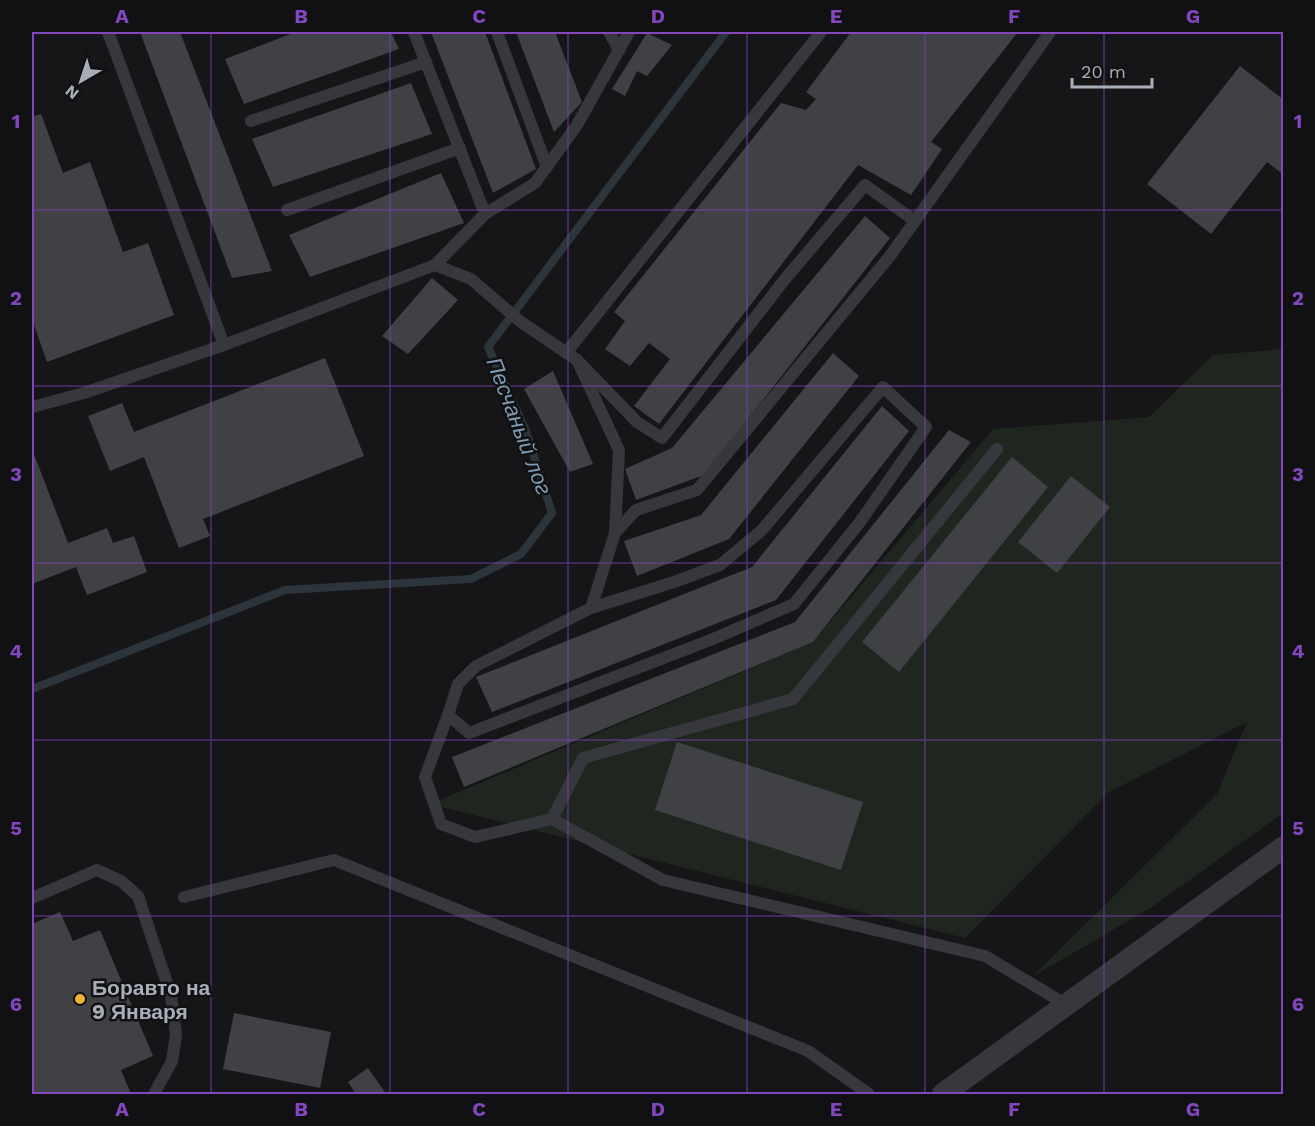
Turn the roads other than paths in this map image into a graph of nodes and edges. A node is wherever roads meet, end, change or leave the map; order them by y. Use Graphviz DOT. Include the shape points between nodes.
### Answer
graph roads {
  1 [pos="108,32"];
  2 [pos="414,32"];
  3 [pos="497,32"];
  4 [pos="609,32"];
  5 [pos="629,32"];
  6 [pos="821,32"];
  7 [pos="1050,32"];
  8 [pos="619,50"];
  9 [pos="426,62"];
  10 [pos="251,121"];
  11 [pos="460,148"];
  12 [pos="547,167"];
  13 [pos="287,210"];
  14 [pos="485,214"];
  15 [pos="915,221"];
  16 [pos="435,265"];
  17 [pos="224,345"];
  18 [pos="566,353"];
  19 [pos="577,360"];
  20 [pos="32,407"];
  21 [pos="997,449"];
  22 [pos="615,533"];
  23 [pos="591,608"];
  24 [pos="448,715"];
  25 [pos="552,819"];
  26 [pos="1284,847"];
  27 [pos="184,897"];
  28 [pos="32,898"];
  29 [pos="1067,1005"];
  30 [pos="154,1095"];
  31 [pos="869,1095"];
  32 [pos="943,1095"];
  1 -- 17 [label="lane"];
  2 -- 9 [label="lane"];
  3 -- 12 [label="lane"];
  4 -- 8 [label="lane"];
  5 -- 8 [label="lane"];
  6 -- 18 [label="lane"];
  7 -- 15 [label="lane"];
  8 -- 12 [label="lane" via="577,125"];
  9 -- 10 [label="lane"];
  9 -- 11 [label="lane"];
  11 -- 13 [label="lane"];
  11 -- 14 [label="lane"];
  12 -- 14 [label="lane" via="535,183"];
  14 -- 16 [label="lane"];
  15 -- 19 [label="lane" via="865,185 785,279 662,438 637,422"];
  15 -- 22 [label="lane" via="697,490 636,510"];
  16 -- 17 [label="lane"];
  16 -- 18 [label="lane" via="471,279 521,322"];
  17 -- 20 [label="lane"];
  18 -- 19 [label="lane"];
  19 -- 22 [label="lane" via="619,450"];
  21 -- 25 [label="lane" via="793,699 583,758"];
  22 -- 23 [label="lane"];
  23 -- 24 [label="lane" via="476,666 458,684"];
  23 -- 24 [label="lane" via="720,566 762,530 883,387 926,427 860,522 794,604 469,734"];
  24 -- 25 [label="lane" via="425,777 441,824 475,837"];
  25 -- 29 [label="lane" via="663,880 985,956"];
  26 -- 29 [label="street"];
  27 -- 31 [label="lane" via="334,860 808,1052"];
  28 -- 30 [label="lane" via="97,870 120,881 138,896 171,995 176,1035 172,1062"];
  29 -- 32 [label="street"];
}
